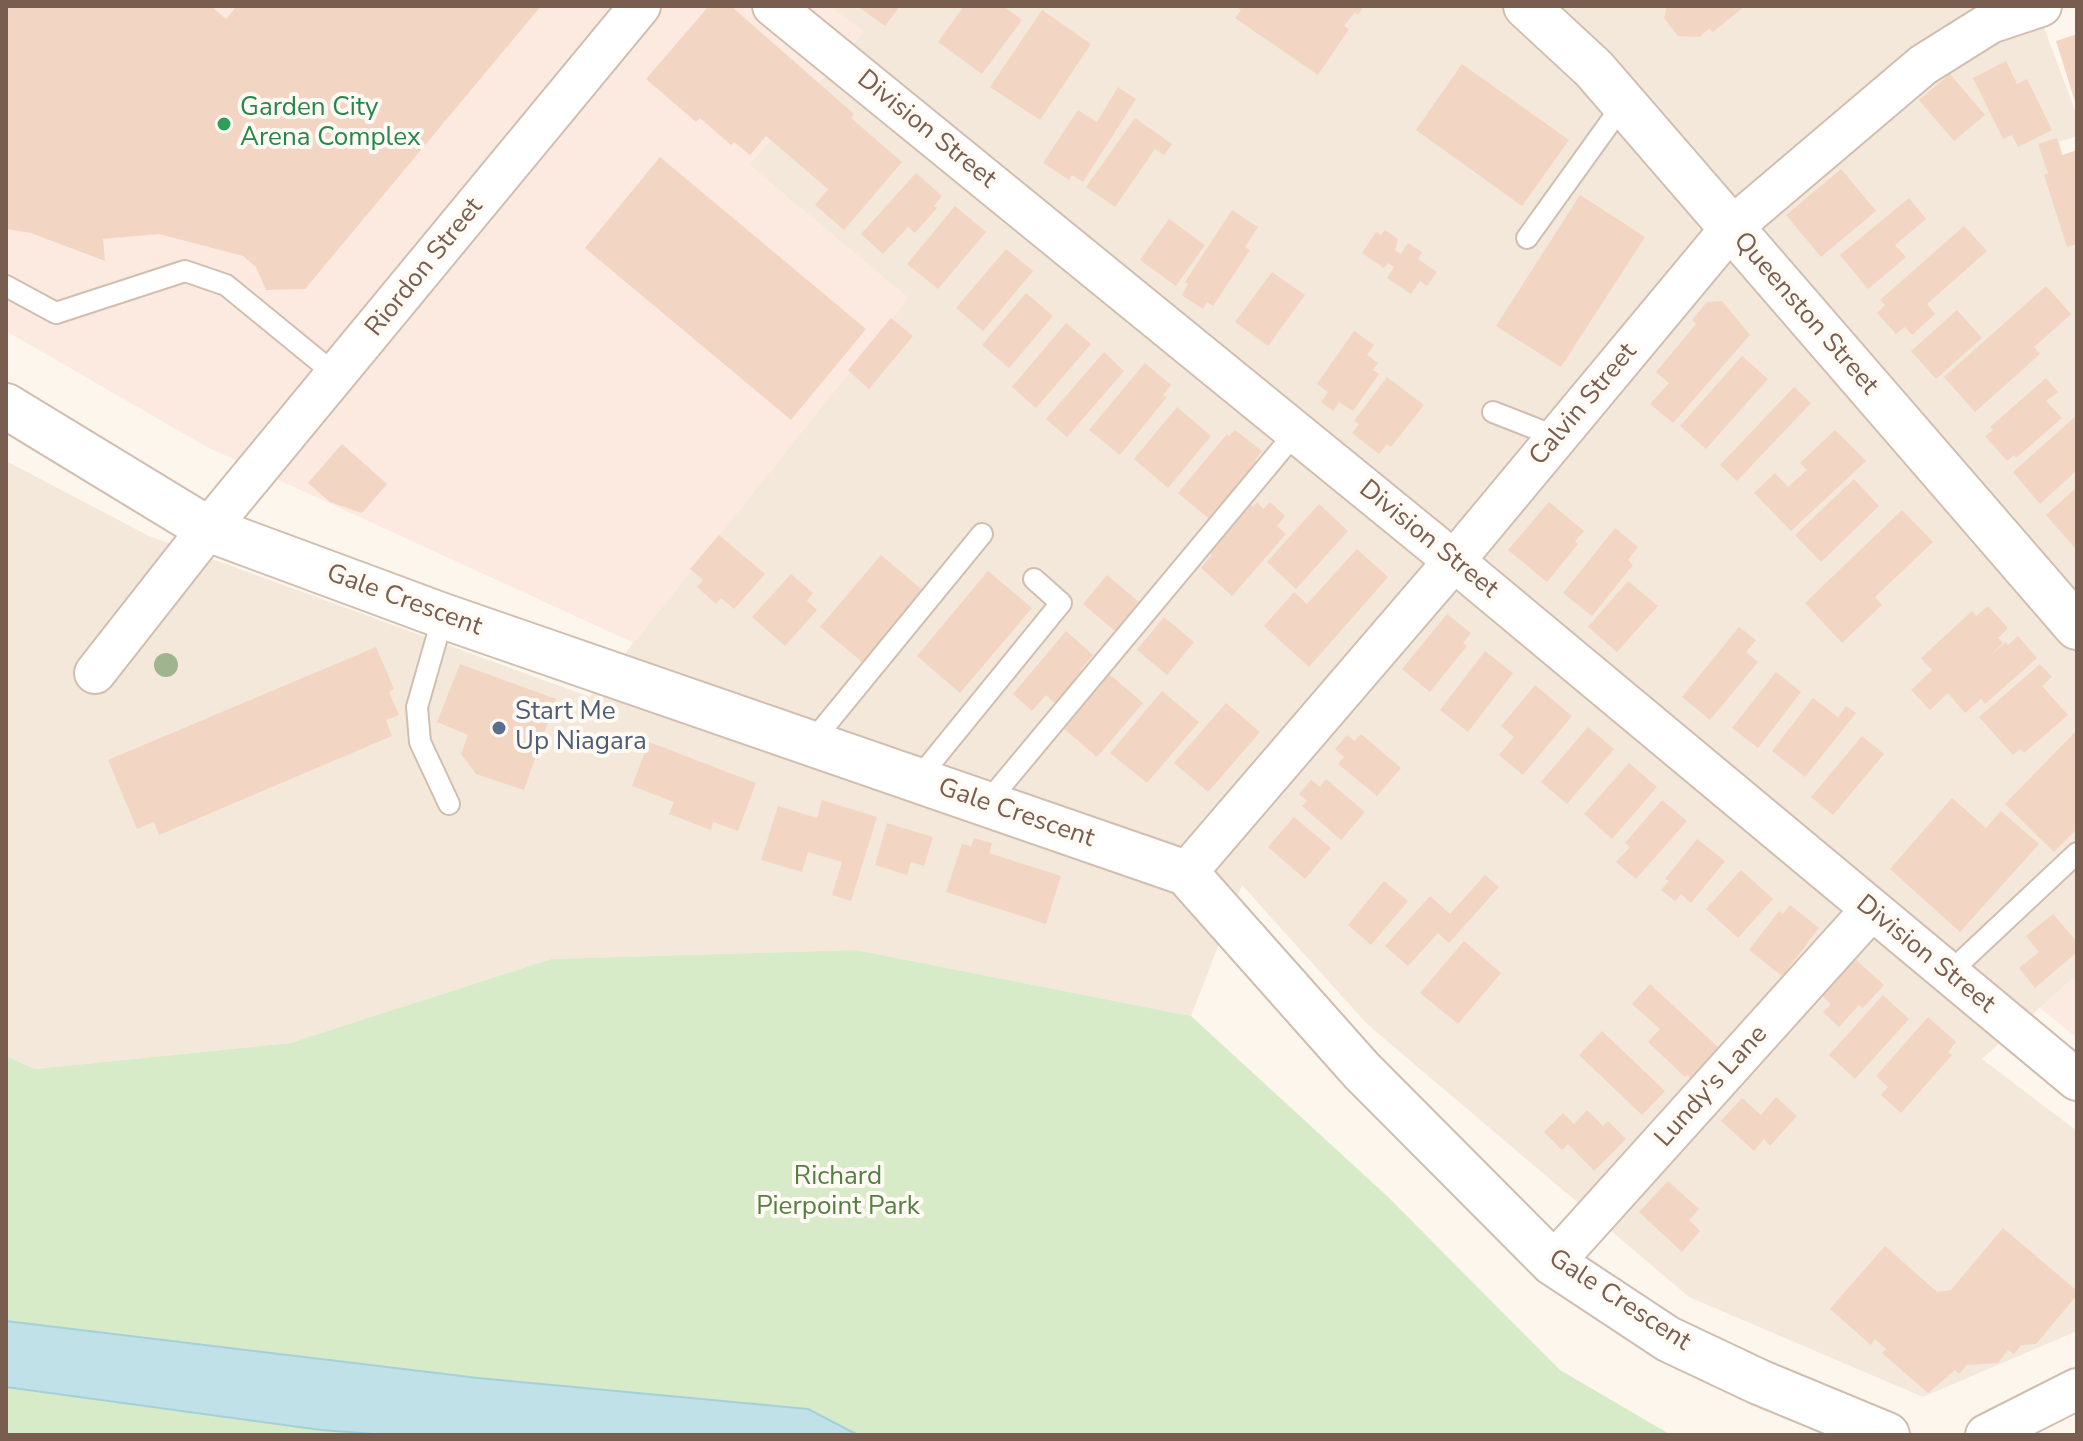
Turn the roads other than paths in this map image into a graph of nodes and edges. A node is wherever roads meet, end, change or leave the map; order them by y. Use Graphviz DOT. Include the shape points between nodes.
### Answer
graph roads {
  1 [pos="640,6"];
  2 [pos="773,6"];
  3 [pos="1526,6"];
  4 [pos="2041,6"];
  5 [pos="1624,103"];
  6 [pos="1731,228"];
  7 [pos="1527,238"];
  8 [pos="6,286"];
  9 [pos="336,375"];
  10 [pos="6,406"];
  11 [pos="1493,412"];
  12 [pos="1296,432"];
  13 [pos="1557,437"];
  14 [pos="208,529"];
  15 [pos="982,534"];
  16 [pos="1454,561"];
  17 [pos="1034,579"];
  18 [pos="443,616"];
  19 [pos="2077,627"];
  20 [pos="95,673"];
  21 [pos="811,743"];
  22 [pos="917,780"];
  23 [pos="449,804"];
  24 [pos="986,804"];
  25 [pos="2077,853"];
  26 [pos="1186,873"];
  27 [pos="1871,910"];
  28 [pos="1948,974"];
  29 [pos="2077,1080"];
  30 [pos="1553,1263"];
  31 [pos="2077,1389"];
  32 [pos="1887,1435"];
  33 [pos="1986,1435"];
  1 -- 9 [label="street, Riordon Street"];
  2 -- 12 [label="street, Division Street"];
  3 -- 5 [label="street, Queenston Street"];
  4 -- 6 [label="street, Calvin Street" via="1990,23 1923,65"];
  5 -- 6 [label="street, Queenston Street"];
  5 -- 7 [label="lane"];
  6 -- 13 [label="street, Calvin Street"];
  6 -- 19 [label="street, Queenston Street"];
  8 -- 9 [label="lane" via="56,313 185,271 226,285"];
  9 -- 14 [label="street, Riordon Street"];
  10 -- 14 [label="street, Gale Crescent"];
  11 -- 13 [label="lane"];
  12 -- 16 [label="street, Division Street"];
  12 -- 24 [label="lane"];
  13 -- 16 [label="street, Calvin Street"];
  14 -- 18 [label="street, Gale Crescent"];
  14 -- 20 [label="street, Riordon Street"];
  15 -- 21 [label="lane"];
  16 -- 26 [label="street, Calvin Street"];
  16 -- 27 [label="street, Division Street"];
  17 -- 22 [label="lane" via="1061,603"];
  18 -- 21 [label="street, Gale Crescent"];
  18 -- 23 [label="lane" via="417,707 420,742"];
  21 -- 22 [label="street, Gale Crescent"];
  22 -- 24 [label="street, Gale Crescent"];
  24 -- 26 [label="street, Gale Crescent"];
  25 -- 28 [label="lane"];
  26 -- 30 [label="street, Gale Crescent" via="1361,1070"];
  27 -- 28 [label="street, Division Street"];
  27 -- 30 [label="street, Lundy's Lane"];
  28 -- 29 [label="street, Division Street"];
  30 -- 32 [label="street, Gale Crescent" via="1668,1339"];
  31 -- 33 [label="street"];
}
